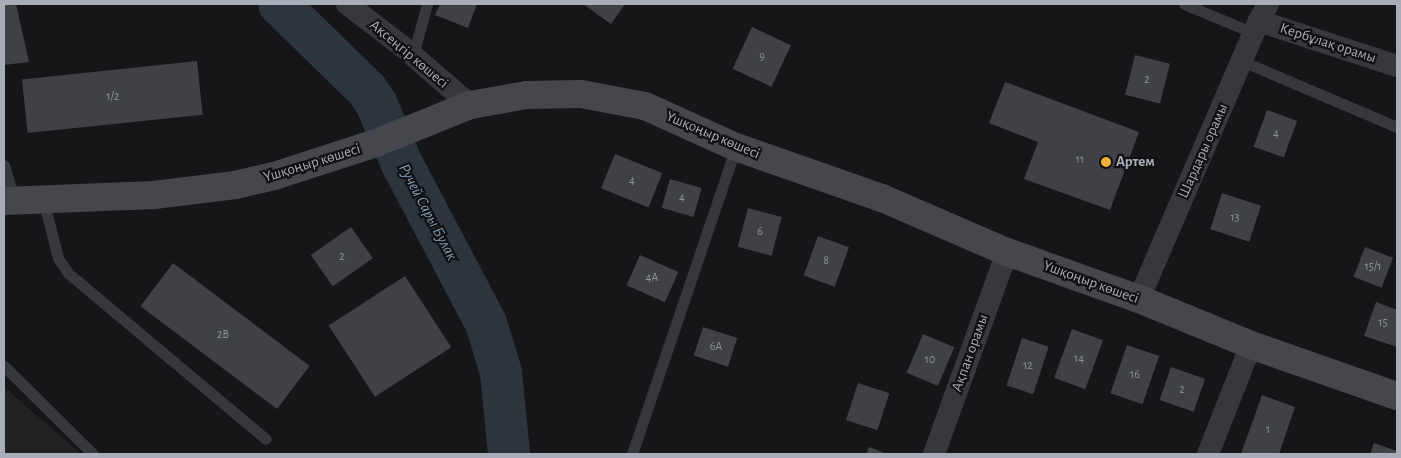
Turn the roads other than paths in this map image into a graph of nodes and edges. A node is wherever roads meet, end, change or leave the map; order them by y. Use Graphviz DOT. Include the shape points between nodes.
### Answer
graph roads {
  1 [pos="348,4"];
  2 [pos="428,4"];
  3 [pos="1184,4"];
  4 [pos="1260,19"];
  5 [pos="413,55"];
  6 [pos="1242,61"];
  7 [pos="1397,66"];
  8 [pos="470,105"];
  9 [pos="1397,127"];
  10 [pos="736,147"];
  11 [pos="4,165"];
  12 [pos="43,199"];
  13 [pos="9,201"];
  14 [pos="1007,252"];
  15 [pos="1139,299"];
  16 [pos="1251,345"];
  17 [pos="4,366"];
  18 [pos="1397,396"];
  19 [pos="266,439"];
  20 [pos="93,454"];
  21 [pos="632,454"];
  22 [pos="934,454"];
  23 [pos="1208,454"];
  1 -- 5 [label="street, Ақсеңгір көшесі"];
  2 -- 5 [label="lane"];
  3 -- 4 [label="lane"];
  4 -- 6 [label="street, Шардары орамы"];
  4 -- 7 [label="street, Кербұлақ орамы"];
  5 -- 8 [label="street, Ақсеңгір көшесі"];
  6 -- 9 [label="lane"];
  6 -- 15 [label="street, Шардары орамы"];
  8 -- 10 [label="main road, Үшқоңыр көшесі" via="527,95 581,94 645,106"];
  8 -- 12 [label="main road, Үшқоңыр көшесі" via="376,143 274,176 227,186 154,195"];
  10 -- 14 [label="main road, Үшқоңыр көшесі" via="882,198"];
  10 -- 21 [label="lane"];
  11 -- 13 [label="lane"];
  12 -- 13 [label="main road, Үшқоңыр көшесі"];
  12 -- 19 [label="lane" via="58,258 68,273"];
  14 -- 15 [label="main road, Үшқоңыр көшесі"];
  14 -- 22 [label="street, Ақпан орамы"];
  15 -- 16 [label="main road, Үшқоңыр көшесі"];
  16 -- 18 [label="main road, Үшқоңыр көшесі"];
  16 -- 23 [label="street"];
  17 -- 20 [label="lane"];
}
